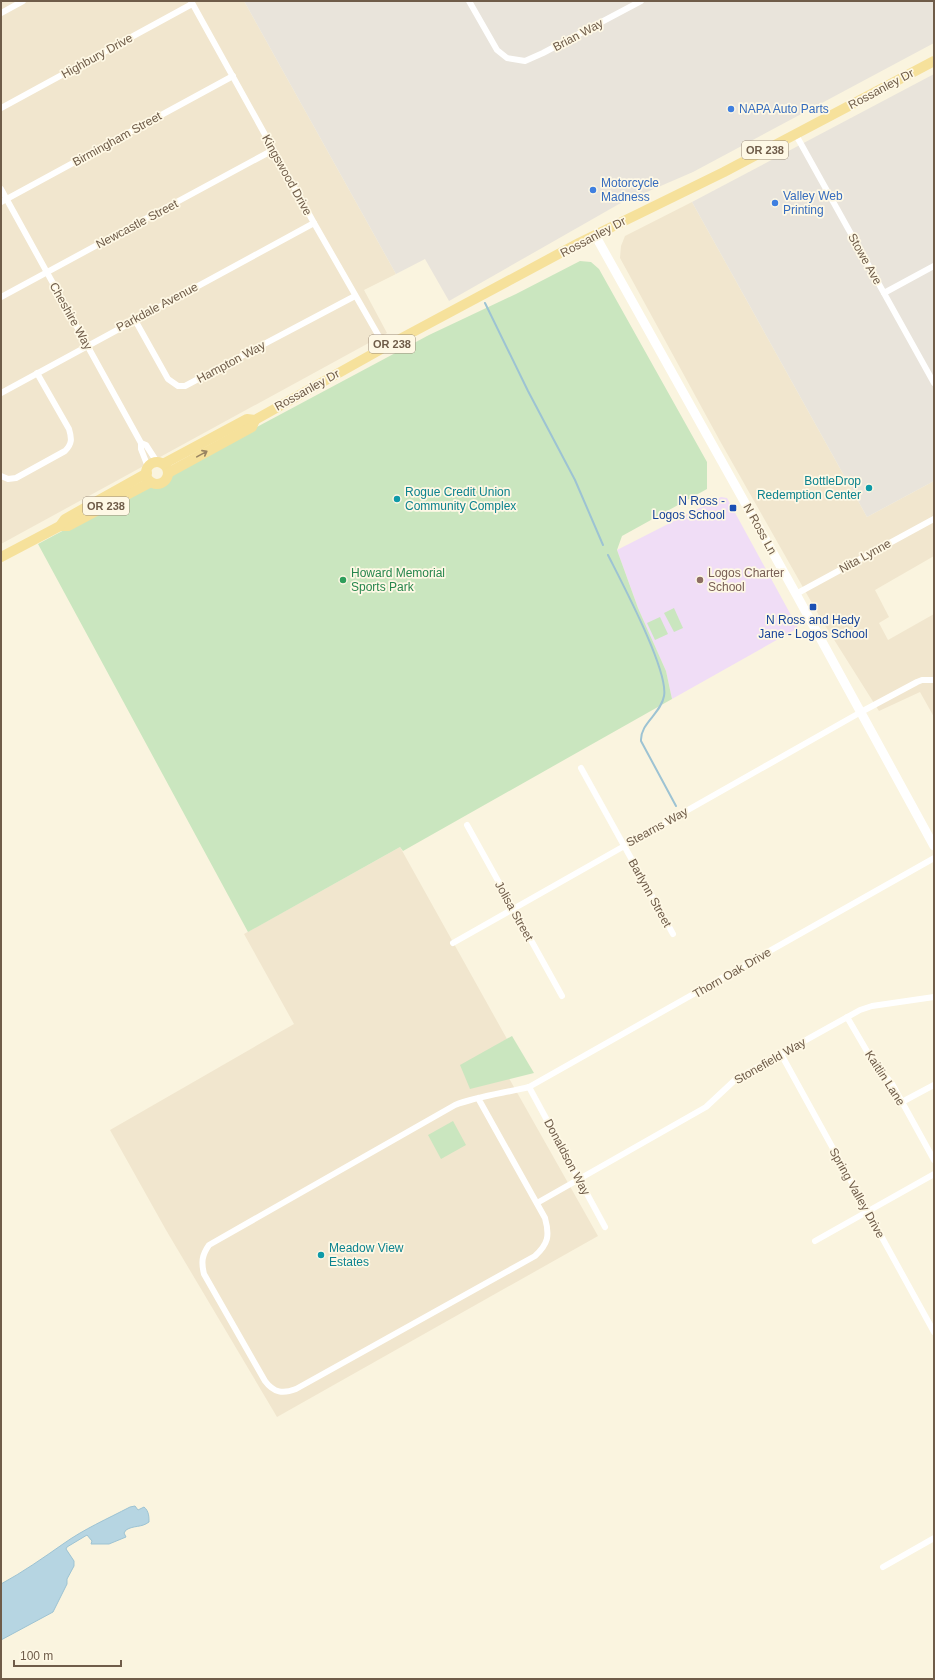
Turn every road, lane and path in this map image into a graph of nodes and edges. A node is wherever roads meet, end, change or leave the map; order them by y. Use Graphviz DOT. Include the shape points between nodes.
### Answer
graph roads {
  1 [pos="23,1"];
  2 [pos="469,1"];
  3 [pos="641,1"];
  4 [pos="192,2"];
  5 [pos="1,13"];
  6 [pos="934,61"];
  7 [pos="232,76"];
  8 [pos="1,108"];
  9 [pos="796,135"];
  10 [pos="273,150"];
  11 [pos="1,189"];
  12 [pos="4,201"];
  13 [pos="314,222"];
  14 [pos="594,235"];
  15 [pos="934,266"];
  16 [pos="47,272"];
  17 [pos="884,293"];
  18 [pos="355,296"];
  19 [pos="1,297"];
  20 [pos="135,320"];
  21 [pos="88,345"];
  22 [pos="386,347"];
  23 [pos="37,373"];
  24 [pos="934,383"];
  25 [pos="1,393"];
  26 [pos="141,443"];
  27 [pos="156,470"];
  28 [pos="1,476"];
  29 [pos="934,519"];
  30 [pos="1,557"];
  31 [pos="796,594"];
  32 [pos="934,680"];
  33 [pos="861,712"];
  34 [pos="581,768"];
  35 [pos="467,825"];
  36 [pos="624,846"];
  37 [pos="934,846"];
  38 [pos="934,858"];
  39 [pos="513,909"];
  40 [pos="673,934"];
  41 [pos="453,943"];
  42 [pos="562,996"];
  43 [pos="934,997"];
  44 [pos="847,1017"];
  45 [pos="781,1054"];
  46 [pos="934,1085"];
  47 [pos="530,1087"];
  48 [pos="478,1098"];
  49 [pos="902,1102"];
  50 [pos="934,1160"];
  51 [pos="934,1174"];
  52 [pos="578,1178"];
  53 [pos="537,1203"];
  54 [pos="867,1211"];
  55 [pos="606,1227"];
  56 [pos="815,1241"];
  57 [pos="934,1332"];
  58 [pos="934,1538"];
  59 [pos="883,1567"];
  1 -- 5 [label="street"];
  2 -- 3 [label="street, Brian Way" via="497,50 507,58 525,61"];
  4 -- 7 [label="street, Kingswood Drive"];
  4 -- 8 [label="street, Highbury Drive"];
  6 -- 9 [label="main road, Rossanley Dr / OR 238"];
  7 -- 10 [label="street, Kingswood Drive"];
  7 -- 12 [label="street, Birmingham Street"];
  9 -- 14 [label="main road, Rossanley Dr / OR 238"];
  9 -- 17 [label="street, Stowe Ave"];
  10 -- 13 [label="street, Kingswood Drive"];
  10 -- 16 [label="street, Newcastle Street"];
  11 -- 12 [label="street, Cheshire Way"];
  12 -- 16 [label="street, Cheshire Way"];
  13 -- 18 [label="street, Kingswood Drive"];
  13 -- 20 [label="street, Parkdale Avenue"];
  14 -- 22 [label="main road, Rossanley Dr / OR 238"];
  14 -- 31 [label="main road, N Ross Ln"];
  15 -- 17 [label="street"];
  16 -- 19 [label="street, Newcastle Street"];
  16 -- 21 [label="street, Cheshire Way"];
  17 -- 24 [label="street, Stowe Ave"];
  18 -- 20 [label="street, Hampton Way" via="185,386 178,386 168,379"];
  18 -- 22 [label="street, Kingswood Drive"];
  20 -- 21 [label="street, Parkdale Avenue"];
  21 -- 23 [label="street, Parkdale Avenue"];
  21 -- 26 [label="street, Cheshire Way"];
  22 -- 27 [label="main road, Rossanley Dr / OR 238" via="255,420 252,427"];
  23 -- 25 [label="street, Parkdale Avenue"];
  23 -- 28 [label="street" via="69,429 71,446 16,478 8,479"];
  26 -- 27 [label="street, Cheshire Way" via="141,448"];
  26 -- 27 [label="street, Cheshire Way" via="146,445"];
  27 -- 30 [label="main road, OR 238" via="64,519 60,526"];
  29 -- 31 [label="street, Nita Lynne"];
  31 -- 33 [label="main road, N Ross Ln"];
  32 -- 33 [label="street, Stearns Way" via="917,682"];
  33 -- 36 [label="street, Stearns Way"];
  33 -- 37 [label="main road, N Ross Ln"];
  34 -- 36 [label="street, Barlynn Street"];
  35 -- 39 [label="street, Jolisa Street"];
  36 -- 39 [label="street, Stearns Way"];
  36 -- 40 [label="street, Barlynn Street"];
  38 -- 47 [label="street, Thorn Oak Drive"];
  39 -- 41 [label="street, Stearns Way"];
  39 -- 42 [label="street, Jolisa Street"];
  43 -- 44 [label="street, Stonefield Way" via="872,1006"];
  44 -- 45 [label="street, Stonefield Way"];
  44 -- 49 [label="street, Kaitlin Lane" via="875,1064 891,1082"];
  45 -- 52 [label="street, Stonefield Way" via="736,1079 706,1107"];
  45 -- 54 [label="street, Spring Valley Drive"];
  46 -- 49 [label="street"];
  47 -- 48 [label="street, Thorn Oak Drive"];
  47 -- 52 [label="street, Donaldson Way"];
  48 -- 53 [label="street, Thorn Oak Drive"];
  48 -- 53 [label="street, Thorn Oak Drive" via="455,1105 209,1245 201,1264 204,1274 264,1381 278,1392 296,1389 535,1256 544,1248 548,1239 545,1218"];
  49 -- 50 [label="street, Kaitlin Lane"];
  51 -- 54 [label="street"];
  52 -- 53 [label="street, Stonefield Way"];
  52 -- 55 [label="street, Donaldson Way"];
  54 -- 56 [label="street"];
  54 -- 57 [label="street, Spring Valley Drive"];
  58 -- 59 [label="street"];
}
